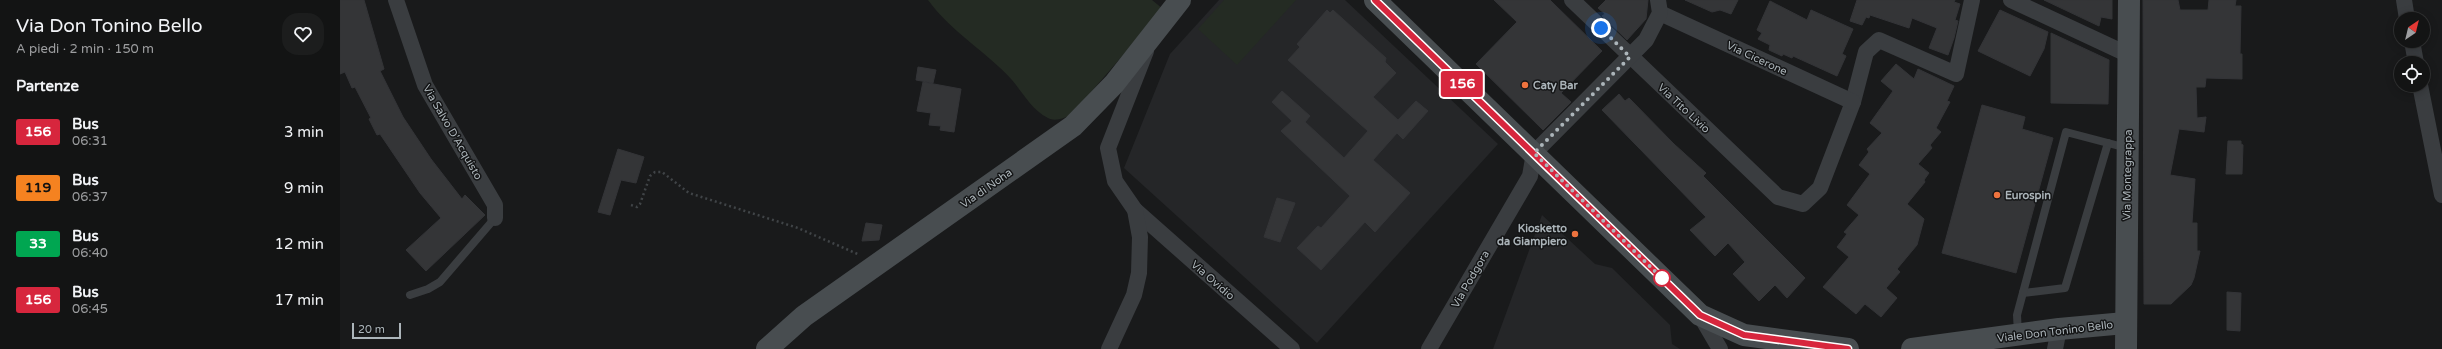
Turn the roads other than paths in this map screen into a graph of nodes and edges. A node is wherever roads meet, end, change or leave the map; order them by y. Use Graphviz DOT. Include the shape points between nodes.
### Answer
graph roads {
  1 [pos="396,0"];
  2 [pos="1375,0"];
  3 [pos="1572,0"];
  4 [pos="1972,0"];
  5 [pos="2011,0"];
  6 [pos="2129,0"];
  7 [pos="2404,0"];
  8 [pos="1175,2"];
  9 [pos="1659,7"];
  10 [pos="2407,12"];
  11 [pos="1152,37"];
  12 [pos="2129,55"];
  13 [pos="1630,57"];
  14 [pos="2421,92"];
  15 [pos="1853,102"];
  16 [pos="2118,146"];
  17 [pos="1534,153"];
  18 [pos="2442,195"];
  19 [pos="1135,210"];
  20 [pos="495,218"];
  21 [pos="2023,293"];
  22 [pos="410,295"];
  23 [pos="1700,315"];
  24 [pos="2126,323"];
  25 [pos="2018,334"];
  26 [pos="2057,339"];
  27 [pos="1765,343"];
  28 [pos="767,349"];
  29 [pos="1109,349"];
  30 [pos="1292,349"];
  31 [pos="1429,349"];
  32 [pos="1720,349"];
  33 [pos="1848,349"];
  34 [pos="1912,349"];
  35 [pos="2126,349"];
  1 -- 20 [label="street, Via Salvo D'Acquisto" via="425,85 495,205"];
  2 -- 17 [label="main road"];
  3 -- 13 [label="street, Via Tito Livio"];
  4 -- 15 [label="street" via="1956,74 1879,40 1866,52"];
  5 -- 12 [label="street"];
  6 -- 12 [label="main road, Via Montegrappa"];
  7 -- 10 [label="street"];
  8 -- 11 [label="main road, Via di Noha"];
  9 -- 13 [label="street" via="1646,40"];
  9 -- 15 [label="street, Via Cicerone"];
  11 -- 19 [label="street" via="1108,148 1115,181"];
  11 -- 28 [label="main road, Via di Noha" via="1114,84 1073,126 804,316"];
  12 -- 16 [label="main road, Via Montegrappa"];
  13 -- 15 [label="street, Via Tito Livio" via="1778,197 1803,204 1820,188"];
  13 -- 17 [label="street"];
  14 -- 18 [label="street"];
  16 -- 21 [label="lane" via="2065,288"];
  16 -- 21 [label="lane" via="2066,132"];
  16 -- 24 [label="main road, Via Montegrappa"];
  17 -- 23 [label="main road"];
  17 -- 31 [label="street, Via Podgora" via="1530,176"];
  19 -- 29 [label="street" via="1140,237 1139,273 1134,295"];
  19 -- 30 [label="street, Via Ovidio"];
  20 -- 22 [label="lane" via="440,282"];
  21 -- 25 [label="lane" via="2016,315"];
  23 -- 27 [label="main road"];
  23 -- 32 [label="street"];
  24 -- 26 [label="main road, Viale Don Tonino Bello"];
  24 -- 35 [label="main road, Via Montegrappa"];
  25 -- 26 [label="main road, Viale Don Tonino Bello"];
  25 -- 34 [label="main road, Viale Don Tonino Bello"];
  27 -- 33 [label="main road"];
}
